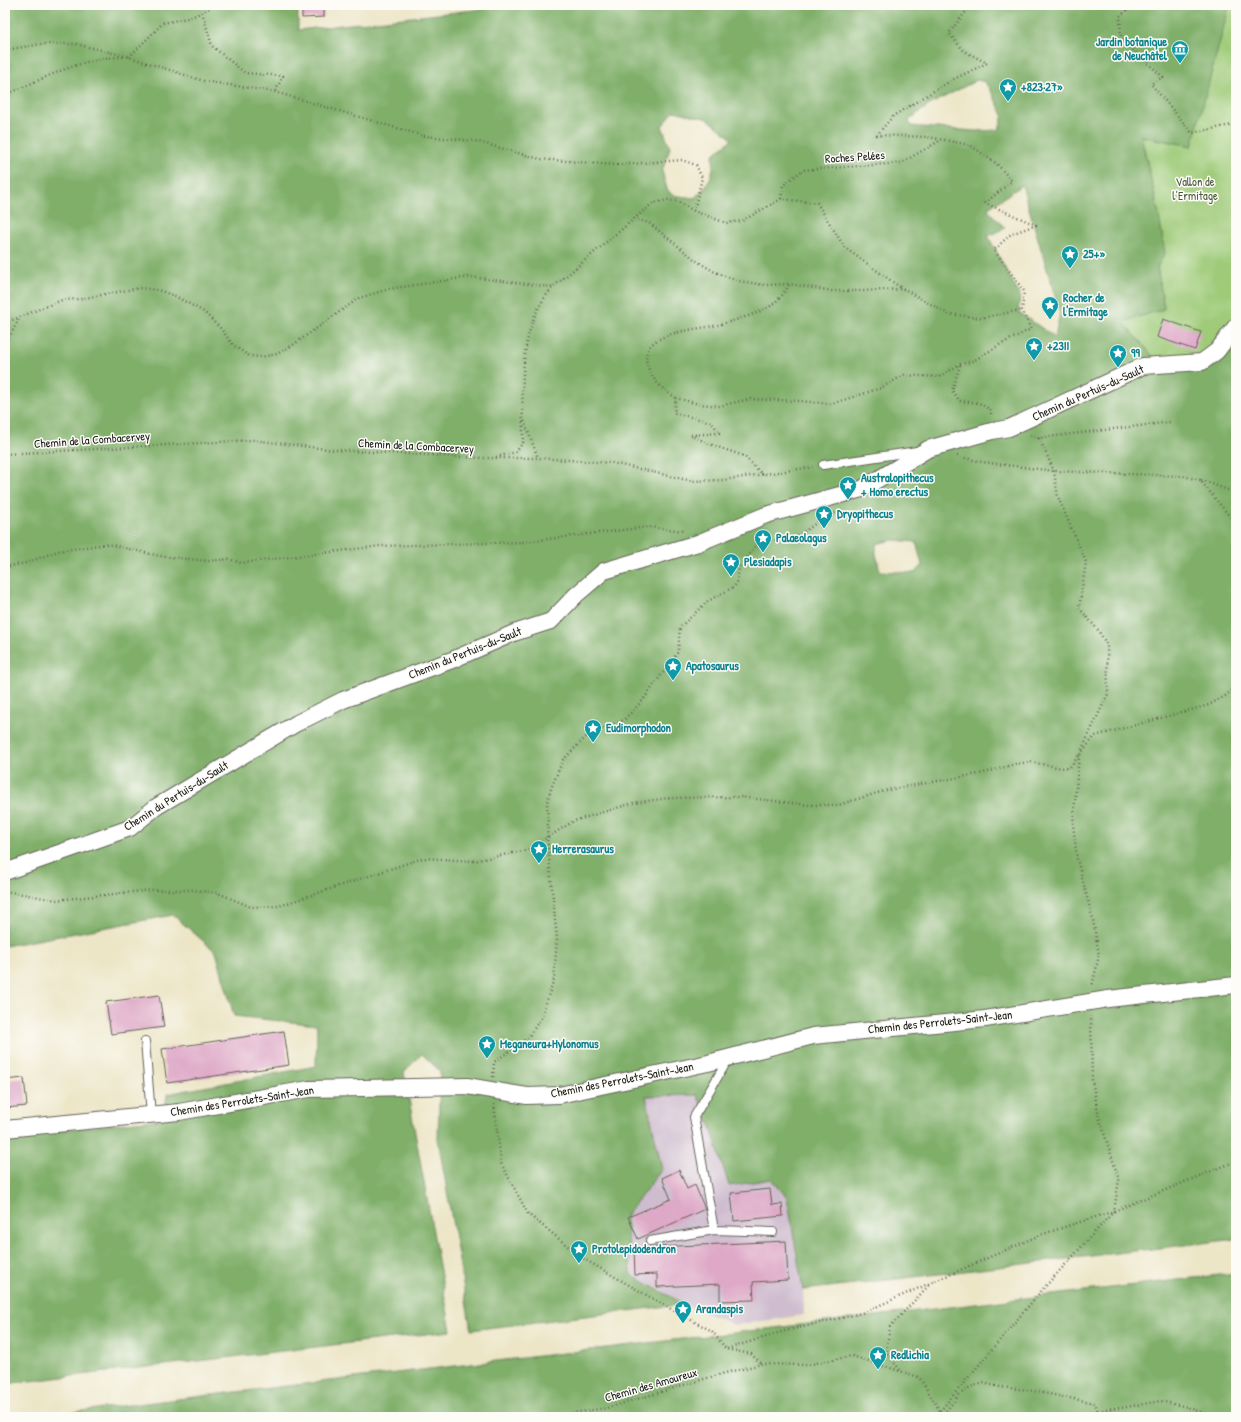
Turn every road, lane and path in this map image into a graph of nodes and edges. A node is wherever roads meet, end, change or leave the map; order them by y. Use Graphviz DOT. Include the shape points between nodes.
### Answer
graph roads {
  1 [pos="216,5"];
  2 [pos="960,5"];
  3 [pos="1133,5"];
  4 [pos="202,12"];
  5 [pos="5,50"];
  6 [pos="129,57"];
  7 [pos="275,92"];
  8 [pos="5,95"];
  9 [pos="1236,124"];
  10 [pos="941,140"];
  11 [pos="781,199"];
  12 [pos="694,211"];
  13 [pos="634,219"];
  14 [pos="790,284"];
  15 [pos="553,287"];
  16 [pos="905,289"];
  17 [pos="1022,310"];
  18 [pos="20,316"];
  19 [pos="5,323"];
  20 [pos="1236,326"];
  21 [pos="5,345"];
  22 [pos="960,364"];
  23 [pos="676,398"];
  24 [pos="523,418"];
  25 [pos="1171,422"];
  26 [pos="1009,428"];
  27 [pos="992,431"];
  28 [pos="1039,438"];
  29 [pos="928,449"];
  30 [pos="5,454"];
  31 [pos="951,455"];
  32 [pos="480,458"];
  33 [pos="538,458"];
  34 [pos="823,465"];
  35 [pos="1054,470"];
  36 [pos="763,475"];
  37 [pos="1200,480"];
  38 [pos="1236,493"];
  39 [pos="842,510"];
  40 [pos="1236,524"];
  41 [pos="691,532"];
  42 [pos="5,567"];
  43 [pos="1236,687"];
  44 [pos="1079,755"];
  45 [pos="547,837"];
  46 [pos="5,872"];
  47 [pos="5,891"];
  48 [pos="1236,985"];
  49 [pos="1090,1002"];
  50 [pos="146,1041"];
  51 [pos="730,1058"];
  52 [pos="492,1090"];
  53 [pos="152,1115"];
  54 [pos="5,1129"];
  55 [pos="1236,1161"];
  56 [pos="1114,1211"];
  57 [pos="714,1230"];
  58 [pos="773,1232"];
  59 [pos="650,1241"];
  60 [pos="931,1284"];
  61 [pos="726,1349"];
  62 [pos="762,1364"];
  63 [pos="900,1371"];
  64 [pos="940,1411"];
  65 [pos="544,1417"];
  66 [pos="941,1417"];
  67 [pos="1214,1417"];
  1 -- 4 [label="path"];
  2 -- 10 [label="path" via="968,9 949,33 964,51 987,63 952,80 893,116 877,135"];
  3 -- 9 [label="path" via="1120,16 1121,39 1163,77 1151,84 1175,115 1192,133"];
  4 -- 6 [label="path" via="163,23"];
  4 -- 7 [label="path" via="212,46 245,73 283,76"];
  5 -- 6 [label="path" via="41,44 76,44"];
  6 -- 7 [label="path" via="204,81"];
  6 -- 8 [label="path" via="110,56 66,69"];
  7 -- 12 [label="path" via="424,136 475,142 540,159 617,165 682,160 696,165 702,178"];
  10 -- 11 [label="path, Roches Pelées" via="902,164 803,170 784,185"];
  10 -- 17 [label="path" via="970,145 996,163 1012,181 985,203 1036,225 1011,234 994,250 1024,291"];
  11 -- 12 [label="path" via="742,221 726,222"];
  11 -- 16 [label="path" via="817,203 845,248"];
  12 -- 13 [label="path" via="679,202 668,200 653,203"];
  13 -- 14 [label="path" via="649,223 698,262 715,272 738,281 765,285"];
  13 -- 15 [label="path"];
  14 -- 16 [label="path" via="832,291"];
  14 -- 23 [label="path" via="782,296 768,307 735,321 670,334 653,343 646,355 647,366 657,383"];
  15 -- 18 [label="path" via="469,277 389,289 360,298 293,346 277,354 261,357 249,356 233,345 204,312 158,290 139,288 62,300"];
  15 -- 24 [label="path" via="545,296 532,321 524,354"];
  16 -- 17 [label="path" via="948,314 980,318"];
  17 -- 22 [label="path" via="1031,329 973,361"];
  18 -- 19 [label="path"];
  18 -- 21 [label="path"];
  20 -- 26 [label="street, Chemin du Pertuis-du-Sault" via="1217,351 1202,362 1143,366"];
  22 -- 23 [label="path" via="939,378 904,375 881,388 831,404 749,398 720,406"];
  22 -- 27 [label="path" via="952,391 960,401 979,403 991,410"];
  23 -- 36 [label="path" via="674,413 711,422 720,433 691,435 744,456"];
  24 -- 32 [label="path" via="523,442 516,452"];
  24 -- 33 [label="path"];
  25 -- 28 [label="path"];
  26 -- 27 [label="street, Chemin du Pertuis-du-Sault"];
  26 -- 28 [label="path"];
  27 -- 29 [label="street, Chemin du Pertuis-du-Sault"];
  28 -- 35 [label="path"];
  29 -- 34 [label="lane, Chemin du Pertuis-du-Sault"];
  29 -- 46 [label="street, Chemin du Pertuis-du-Sault" via="862,489 766,515 698,543 604,571 550,621 343,700 297,723 156,807 130,828"];
  30 -- 32 [label="path, Chemin de la Combacervey" via="253,440 335,450"];
  31 -- 35 [label="path" via="982,462"];
  32 -- 33 [label="path, Chemin de la Combacervey"];
  33 -- 36 [label="path, Chemin de la Combacervey" via="612,462 692,481"];
  34 -- 36 [label="path, Chemin de la Combacervey"];
  35 -- 37 [label="path" via="1183,476"];
  35 -- 44 [label="path" via="1058,497 1086,562 1079,608 1107,645 1108,694"];
  37 -- 38 [label="path"];
  37 -- 40 [label="path"];
  39 -- 45 [label="path" via="822,519 792,540 760,540 739,568 734,587 708,601 680,627 678,652 643,700 624,720 589,734 563,760 548,802"];
  41 -- 42 [label="path" via="648,527 524,542 380,546 241,563 229,559 208,562 160,556 107,544 58,551 26,563"];
  43 -- 44 [label="path" via="1209,705 1095,736"];
  44 -- 45 [label="path" via="1070,767 1062,768 1031,762 1015,764 984,773 887,790 838,805 809,805 740,797 668,798 634,803 574,821"];
  44 -- 49 [label="path" via="1073,824 1077,859 1099,955"];
  45 -- 47 [label="path" via="527,850 474,861 423,858 279,906 251,907 218,893 192,890 152,890 56,900"];
  45 -- 52 [label="path" via="557,939 554,979 540,1018 528,1038 494,1062"];
  48 -- 49 [label="street, Chemin des Perrolets-Saint-Jean"];
  49 -- 51 [label="street, Chemin des Perrolets-Saint-Jean" via="984,1019 813,1036"];
  49 -- 56 [label="path" via="1092,1080 1099,1117 1119,1180"];
  50 -- 53 [label="lane"];
  51 -- 52 [label="street, Chemin des Perrolets-Saint-Jean" via="559,1095 527,1096"];
  51 -- 57 [label="lane" via="694,1117"];
  52 -- 53 [label="street, Chemin des Perrolets-Saint-Jean" via="467,1086 309,1089"];
  52 -- 61 [label="path" via="502,1163 528,1214 584,1259 712,1331"];
  53 -- 54 [label="street, Chemin des Perrolets-Saint-Jean"];
  55 -- 56 [label="path"];
  56 -- 60 [label="path" via="1040,1235"];
  56 -- 64 [label="path" via="1043,1289"];
  57 -- 58 [label="lane"];
  57 -- 59 [label="lane"];
  60 -- 61 [label="path" via="862,1313 781,1332"];
  60 -- 63 [label="path" via="890,1327 886,1352"];
  61 -- 62 [label="path" via="751,1354"];
  62 -- 63 [label="path, Chemin des Amoureux" via="807,1365 852,1356"];
  62 -- 65 [label="path, Chemin des Amoureux" via="607,1408"];
  63 -- 64 [label="path, Chemin des Amoureux" via="919,1377"];
  64 -- 66 [label="path"];
  66 -- 67 [label="path" via="959,1395 970,1387 983,1383 1095,1403 1099,1414 1104,1409 1160,1401"];
}
